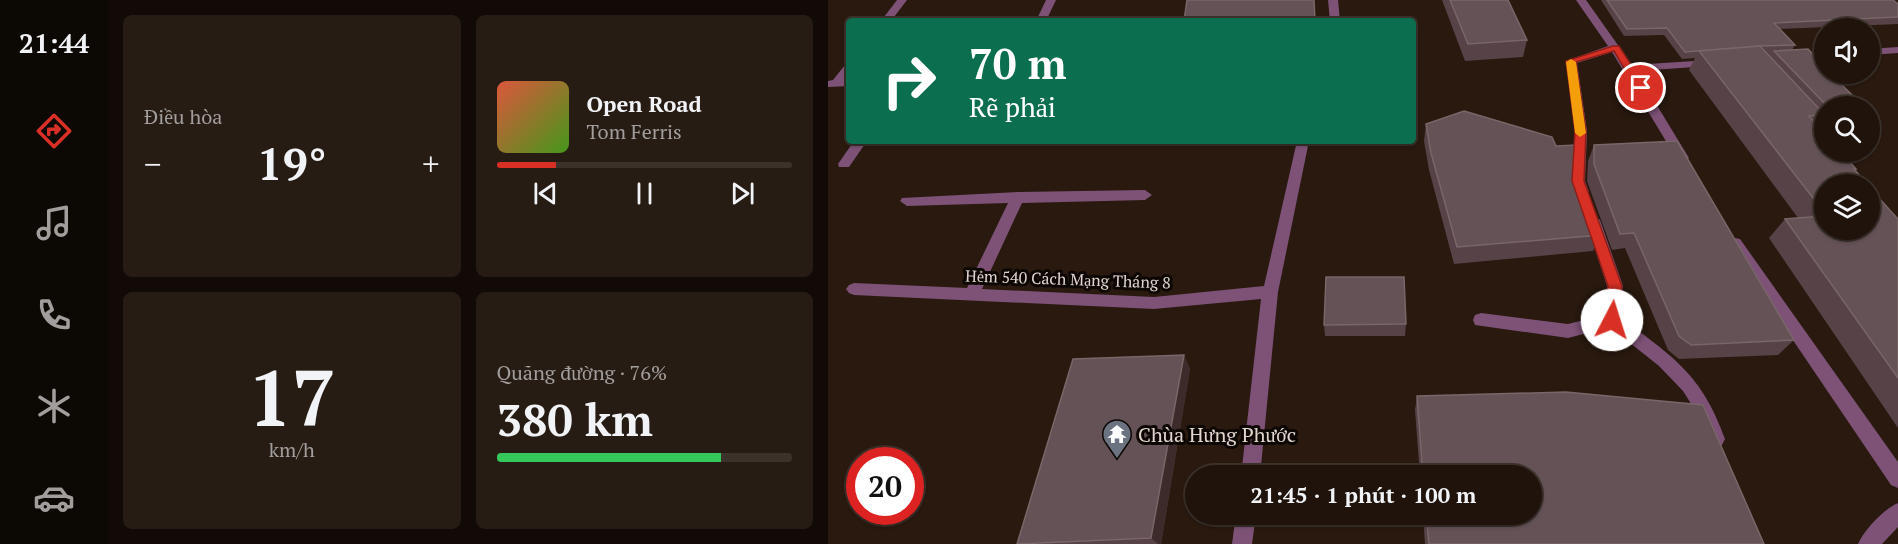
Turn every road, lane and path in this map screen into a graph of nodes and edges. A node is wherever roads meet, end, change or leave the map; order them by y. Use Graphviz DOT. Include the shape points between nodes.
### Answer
graph roads {
  1 [pos="902,0"];
  2 [pos="1051,0"];
  3 [pos="1333,0"];
  4 [pos="1581,0"];
  5 [pos="888,18"];
  6 [pos="1042,18"];
  7 [pos="1335,18"];
  8 [pos="1616,48"];
  9 [pos="1898,50"];
  10 [pos="1880,51"];
  11 [pos="1814,56"];
  12 [pos="1777,59"];
  13 [pos="1720,63"];
  14 [pos="1629,68"];
  15 [pos="846,70"];
  16 [pos="832,84"];
  17 [pos="859,144"];
  18 [pos="1302,144"];
  19 [pos="844,164"];
  20 [pos="1689,167"];
  21 [pos="1145,195"];
  22 [pos="1018,196"];
  23 [pos="907,201"];
  24 [pos="1725,226"];
  25 [pos="854,288"];
  26 [pos="1270,292"];
  27 [pos="972,294"];
  28 [pos="1481,320"];
  29 [pos="1612,320"];
  30 [pos="1724,459"];
  31 [pos="1251,465"];
  32 [pos="1898,478"];
  33 [pos="1898,513"];
  34 [pos="1245,525"];
  35 [pos="1242,544"];
  36 [pos="1868,544"];
  1 -- 5 [label="street"];
  2 -- 6 [label="street"];
  3 -- 7 [label="street"];
  4 -- 8 [label="street"];
  8 -- 14 [label="street"];
  8 -- 29 [label="street" via="1570,61 1581,131 1578,181 1615,286"];
  9 -- 10 [label="street"];
  11 -- 12 [label="street"];
  13 -- 14 [label="street"];
  14 -- 20 [label="street"];
  15 -- 16 [label="street"];
  17 -- 19 [label="street"];
  18 -- 26 [label="street"];
  21 -- 22 [label="street"];
  22 -- 23 [label="street"];
  22 -- 27 [label="street"];
  24 -- 32 [label="street"];
  25 -- 27 [label="street, Hẻm 540 Cách Mạng Tháng 8"];
  26 -- 27 [label="street, Hẻm 540 Cách Mạng Tháng 8" via="1154,303"];
  26 -- 31 [label="street"];
  28 -- 29 [label="street" via="1568,331"];
  29 -- 30 [label="street" via="1663,360 1692,390 1707,413"];
  33 -- 36 [label="street"];
  34 -- 35 [label="street"];
}
